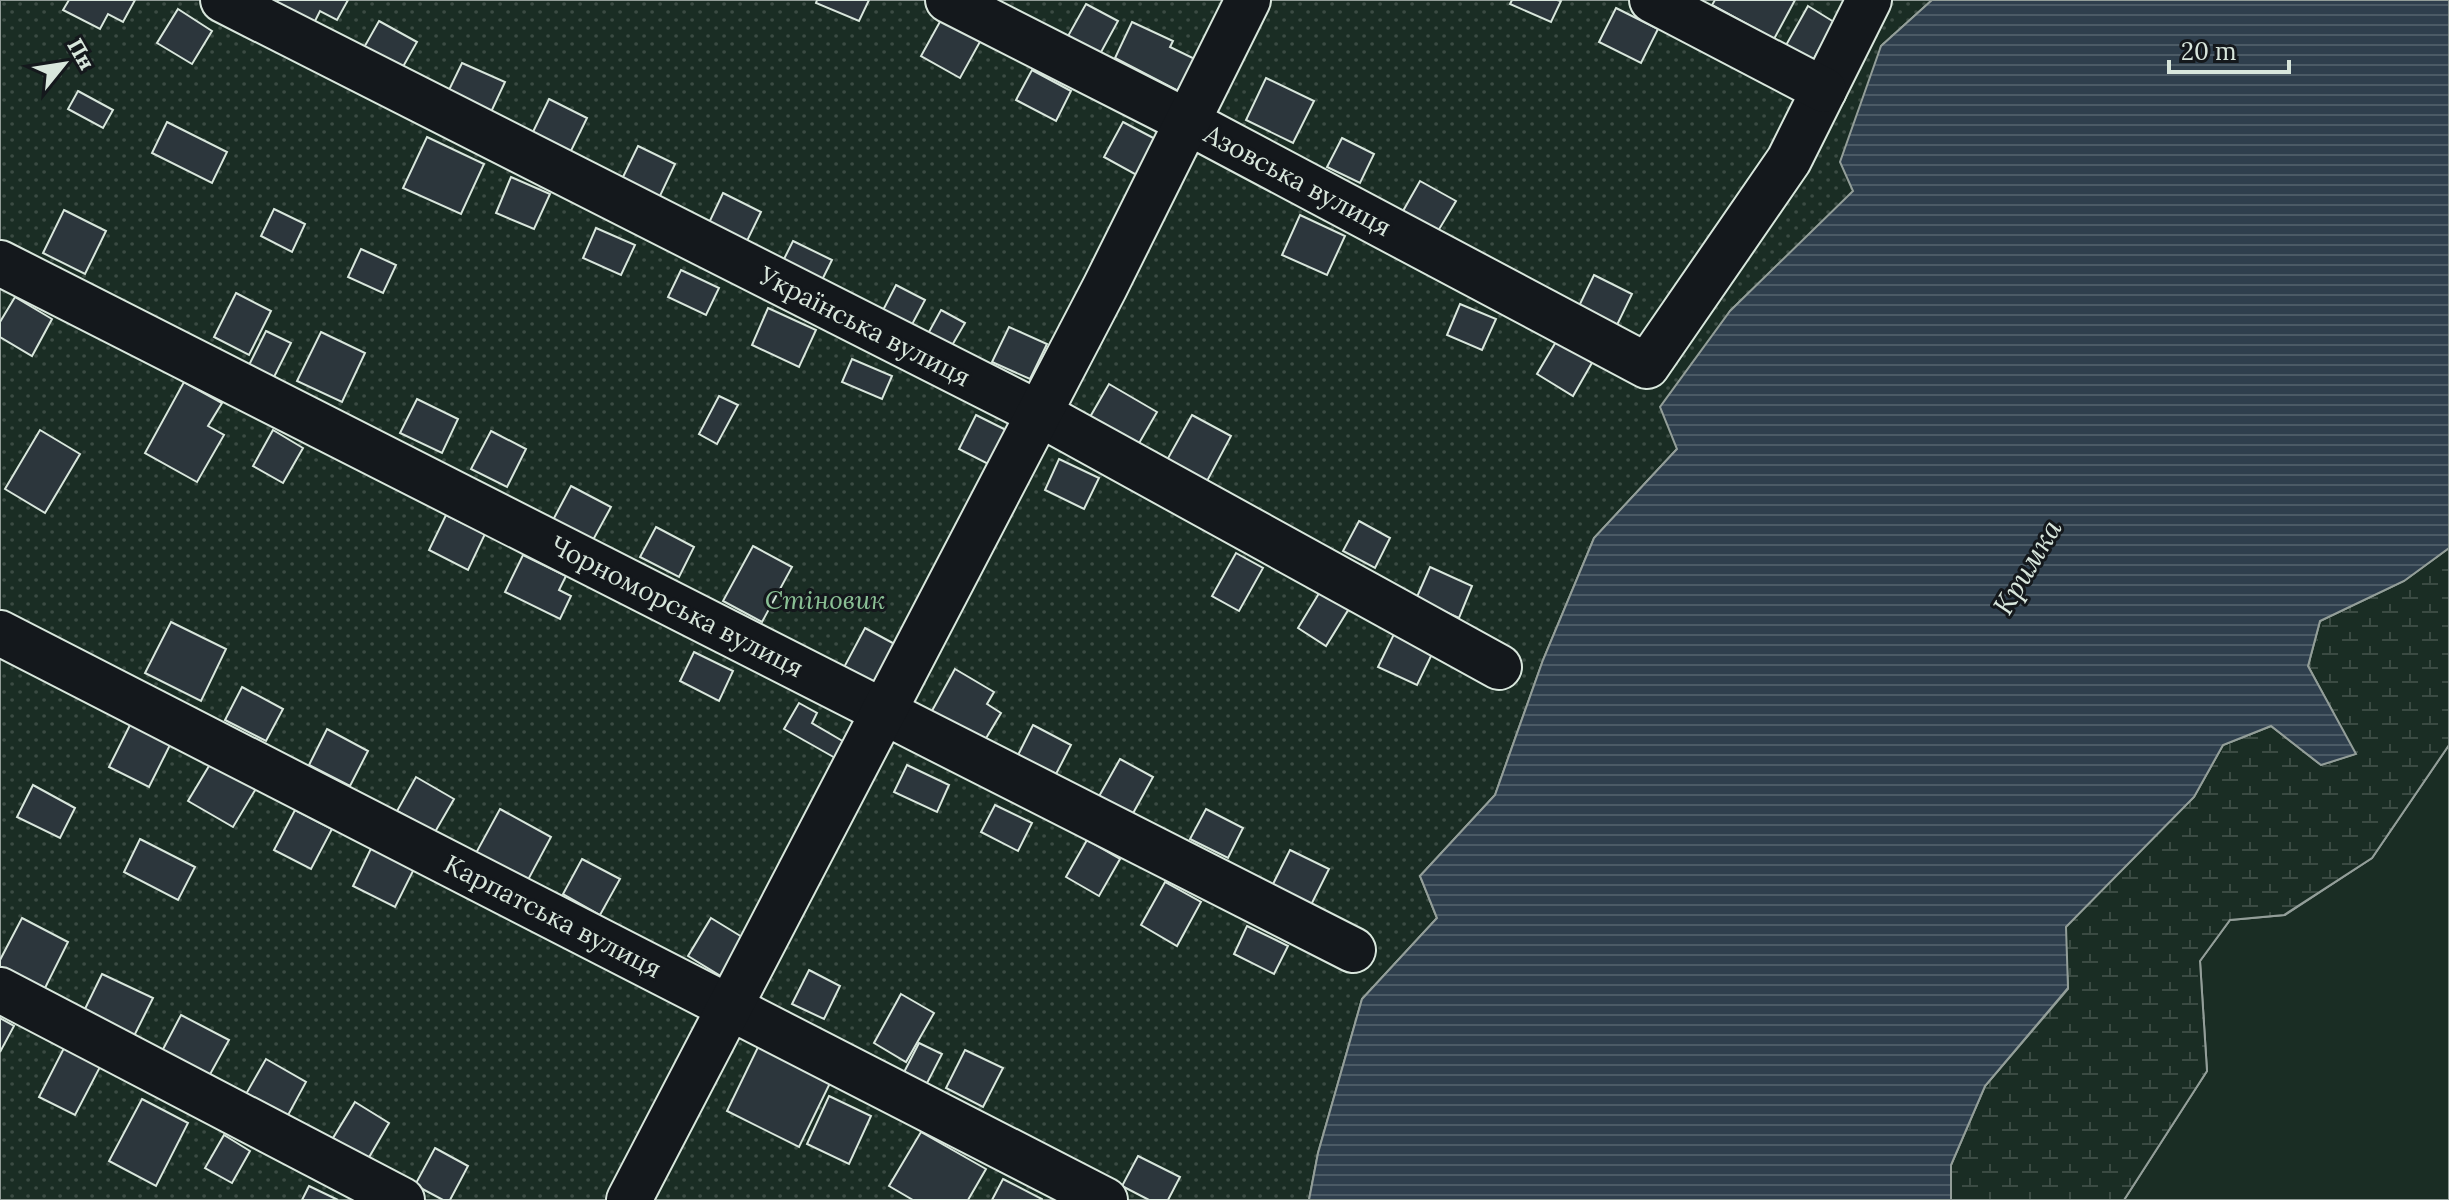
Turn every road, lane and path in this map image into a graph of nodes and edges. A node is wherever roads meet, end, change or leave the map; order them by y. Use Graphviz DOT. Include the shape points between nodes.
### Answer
graph roads {
  1 [pos="223,0"];
  2 [pos="948,0"];
  3 [pos="1248,0"];
  4 [pos="1652,0"];
  5 [pos="1869,0"];
  6 [pos="1824,90"];
  7 [pos="1186,121"];
  8 [pos="0,263"];
  9 [pos="1038,413"];
  10 [pos="0,633"];
  11 [pos="1499,667"];
  12 [pos="884,711"];
  13 [pos="1353,950"];
  14 [pos="0,990"];
  15 [pos="731,1007"];
  16 [pos="402,1200"];
  17 [pos="629,1200"];
  18 [pos="1105,1200"];
  1 -- 9 [label="lane, Українська вулиця"];
  2 -- 7 [label="lane, Азовська вулиця"];
  3 -- 7 [label="lane"];
  4 -- 6 [label="lane"];
  5 -- 6 [label="lane"];
  6 -- 7 [label="lane, Азовська вулиця" via="1789,160 1647,366"];
  7 -- 9 [label="lane"];
  8 -- 12 [label="lane, Чорноморська вулиця"];
  9 -- 11 [label="lane, Українська вулиця"];
  9 -- 12 [label="lane"];
  10 -- 15 [label="lane, Карпатська вулиця"];
  12 -- 13 [label="lane, Чорноморська вулиця"];
  12 -- 15 [label="lane"];
  14 -- 16 [label="lane"];
  15 -- 17 [label="lane"];
  15 -- 18 [label="lane, Карпатська вулиця"];
}
